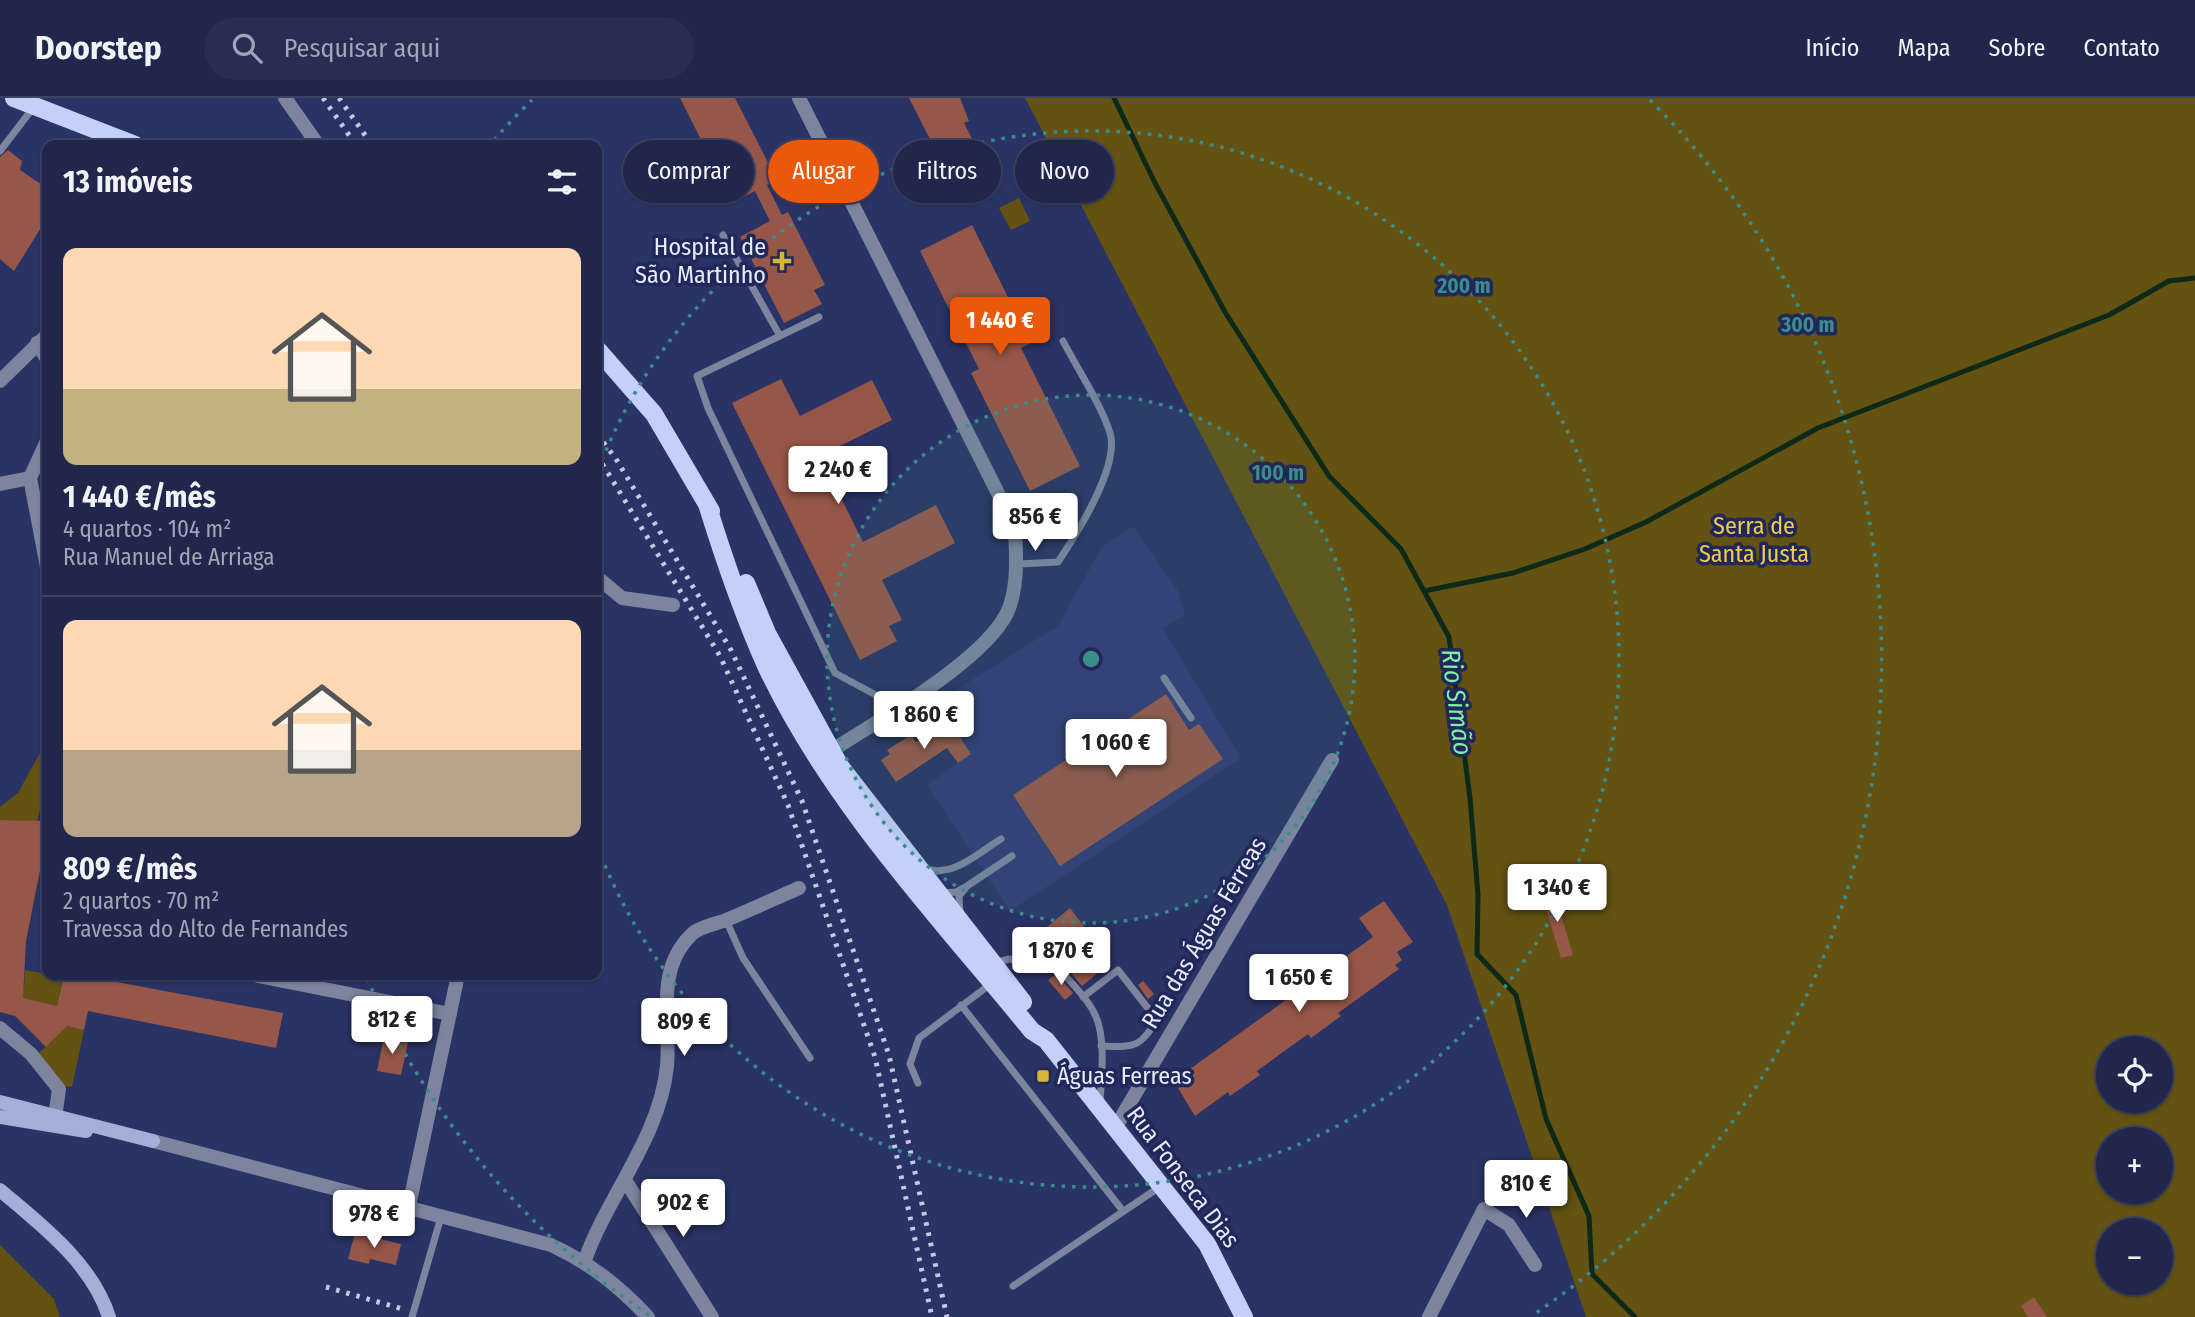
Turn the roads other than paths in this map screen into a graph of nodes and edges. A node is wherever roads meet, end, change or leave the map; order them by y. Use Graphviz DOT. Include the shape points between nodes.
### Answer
graph roads {
  1 [pos="14,98"];
  2 [pos="51,98"];
  3 [pos="285,98"];
  4 [pos="799,98"];
  5 [pos="34,107"];
  6 [pos="58,117"];
  7 [pos="121,140"];
  8 [pos="314,140"];
  9 [pos="0,151"];
  10 [pos="723,235"];
  11 [pos="819,317"];
  12 [pos="780,336"];
  13 [pos="42,339"];
  14 [pos="1063,341"];
  15 [pos="603,355"];
  16 [pos="0,381"];
  17 [pos="42,452"];
  18 [pos="30,478"];
  19 [pos="0,484"];
  20 [pos="707,503"];
  21 [pos="42,541"];
  22 [pos="1019,564"];
  23 [pos="602,580"];
  24 [pos="673,605"];
  25 [pos="761,654"];
  26 [pos="1164,678"];
  27 [pos="898,707"];
  28 [pos="1191,718"];
  29 [pos="831,751"];
  30 [pos="1332,760"];
  31 [pos="828,774"];
  32 [pos="1001,839"];
  33 [pos="877,841"];
  34 [pos="1012,856"];
  35 [pos="911,859"];
  36 [pos="948,870"];
  37 [pos="967,886"];
  38 [pos="799,888"];
  39 [pos="937,892"];
  40 [pos="726,920"];
  41 [pos="956,927"];
  42 [pos="991,974"];
  43 [pos="279,980"];
  44 [pos="457,980"];
  45 [pos="1083,997"];
  46 [pos="961,1005"];
  47 [pos="450,1014"];
  48 [pos="0,1028"];
  49 [pos="1101,1046"];
  50 [pos="810,1058"];
  51 [pos="918,1083"];
  52 [pos="0,1102"];
  53 [pos="1100,1109"];
  54 [pos="0,1117"];
  55 [pos="54,1121"];
  56 [pos="1115,1128"];
  57 [pos="153,1141"];
  58 [pos="625,1180"];
  59 [pos="1161,1185"];
  60 [pos="0,1190"];
  61 [pos="409,1206"];
  62 [pos="1123,1212"];
  63 [pos="441,1215"];
  64 [pos="585,1260"];
  65 [pos="1535,1265"];
  66 [pos="1013,1286"];
  67 [pos="109,1317"];
  68 [pos="412,1317"];
  69 [pos="648,1317"];
  70 [pos="712,1317"];
  71 [pos="1244,1317"];
  72 [pos="1429,1317"];
  1 -- 5 [label="main road"];
  2 -- 6 [label="street"];
  3 -- 8 [label="street"];
  4 -- 22 [label="street" via="1014,525"];
  5 -- 6 [label="main road"];
  5 -- 9 [label="lane"];
  6 -- 7 [label="main road"];
  10 -- 12 [label="lane"];
  11 -- 12 [label="lane"];
  12 -- 27 [label="lane" via="697,376 708,408 835,673"];
  13 -- 16 [label="street"];
  14 -- 22 [label="lane" via="1110,434 1112,453 1081,528 1058,562"];
  15 -- 20 [label="main road, Rua Fonseca Dias" via="654,414"];
  17 -- 18 [label="street"];
  18 -- 19 [label="street"];
  18 -- 21 [label="street"];
  20 -- 25 [label="main road, Rua Fonseca Dias"];
  20 -- 29 [label="main road, Rua Fonseca Dias" via="737,556 767,633"];
  22 -- 27 [label="street" via="1004,619 974,654"];
  23 -- 24 [label="street" via="622,598"];
  25 -- 29 [label="street, Rua Fonseca Dias" via="783,679 816,741"];
  25 -- 31 [label="main road, Rua Fonseca Dias"];
  26 -- 28 [label="lane"];
  27 -- 29 [label="street"];
  29 -- 31 [label="street" via="826,760"];
  29 -- 35 [label="main road, Rua Fonseca Dias"];
  30 -- 56 [label="street, Rua das Águas Férreas"];
  31 -- 33 [label="main road, Rua Fonseca Dias"];
  32 -- 36 [label="lane"];
  33 -- 39 [label="lane"];
  33 -- 41 [label="main road, Rua Fonseca Dias"];
  34 -- 37 [label="lane"];
  35 -- 36 [label="lane" via="928,869"];
  35 -- 39 [label="main road, Rua Fonseca Dias"];
  36 -- 39 [label="lane"];
  37 -- 39 [label="lane" via="956,892"];
  37 -- 41 [label="lane" via="959,896"];
  38 -- 40 [label="street"];
  39 -- 41 [label="main road, Rua Fonseca Dias"];
  40 -- 50 [label="lane" via="743,958"];
  40 -- 58 [label="street" via="692,933 671,965 664,1019 667,1065 659,1103"];
  41 -- 42 [label="main road, Rua Fonseca Dias"];
  42 -- 45 [label="lane" via="1009,960 1058,967"];
  42 -- 46 [label="lane"];
  42 -- 53 [label="main road, Rua Fonseca Dias" via="1042,1026 1046,1040"];
  43 -- 47 [label="street"];
  44 -- 47 [label="street"];
  45 -- 49 [label="lane" via="1099,1026"];
  45 -- 49 [label="lane" via="1118,970 1157,1020 1143,1042 1132,1047"];
  46 -- 51 [label="lane" via="919,1038 910,1064"];
  46 -- 62 [label="lane"];
  47 -- 61 [label="street"];
  48 -- 55 [label="street" via="31,1054 59,1089"];
  49 -- 53 [label="lane"];
  52 -- 55 [label="main road"];
  53 -- 56 [label="main road, Rua Fonseca Dias"];
  54 -- 55 [label="main road"];
  55 -- 57 [label="main road"];
  56 -- 59 [label="main road, Rua Fonseca Dias"];
  57 -- 61 [label="street"];
  58 -- 64 [label="street" via="595,1231"];
  58 -- 70 [label="street"];
  59 -- 62 [label="lane"];
  59 -- 71 [label="main road, Rua Fonseca Dias" via="1207,1244"];
  60 -- 67 [label="main road" via="71,1255 91,1279"];
  61 -- 63 [label="street"];
  62 -- 66 [label="lane"];
  63 -- 64 [label="street" via="551,1245"];
  63 -- 68 [label="lane"];
  64 -- 69 [label="street"];
  65 -- 72 [label="street" via="1509,1225 1484,1209"];
}
